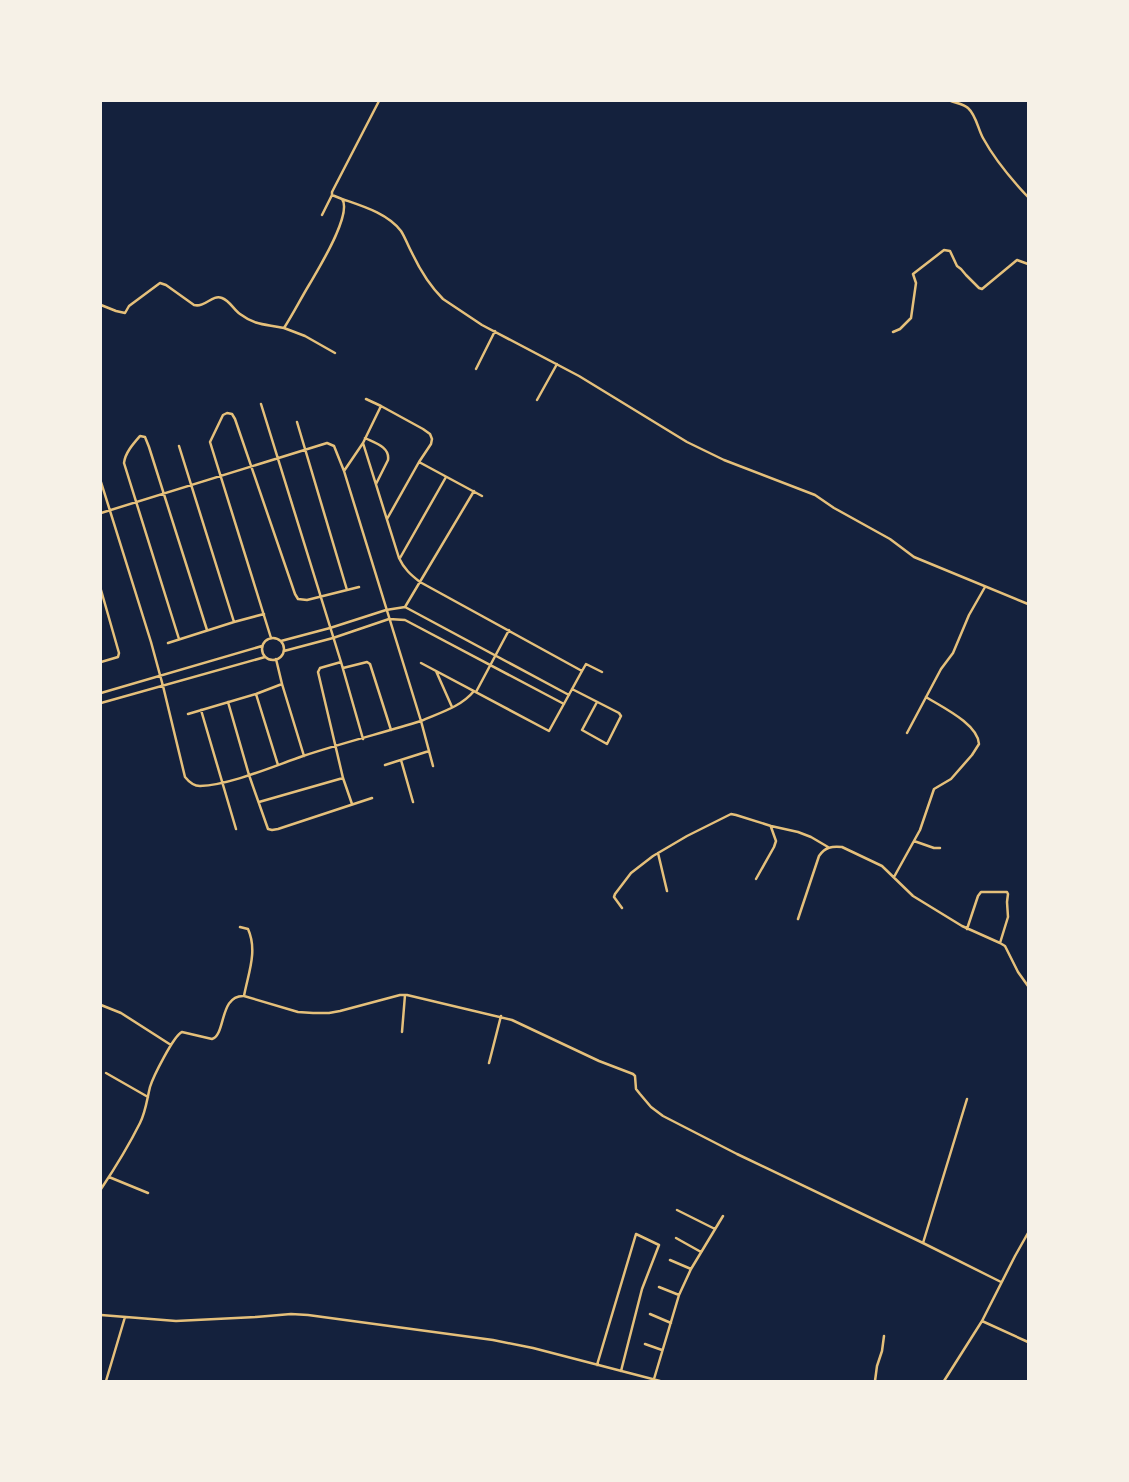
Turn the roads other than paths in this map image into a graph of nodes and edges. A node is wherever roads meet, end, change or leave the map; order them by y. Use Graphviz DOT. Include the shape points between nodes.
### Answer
graph roads {
  1 [pos="379,101"];
  2 [pos="951,101"];
  3 [pos="332,195"];
  4 [pos="1028,197"];
  5 [pos="342,199"];
  6 [pos="322,215"];
  7 [pos="1028,264"];
  8 [pos="101,305"];
  9 [pos="284,328"];
  10 [pos="495,331"];
  11 [pos="893,332"];
  12 [pos="335,353"];
  13 [pos="557,364"];
  14 [pos="476,369"];
  15 [pos="366,399"];
  16 [pos="537,400"];
  17 [pos="261,404"];
  18 [pos="381,406"];
  19 [pos="297,422"];
  20 [pos="366,438"];
  21 [pos="363,443"];
  22 [pos="179,446"];
  23 [pos="305,450"];
  24 [pos="279,459"];
  25 [pos="419,462"];
  26 [pos="252,467"];
  27 [pos="344,471"];
  28 [pos="446,476"];
  29 [pos="220,477"];
  30 [pos="101,482"];
  31 [pos="376,484"];
  32 [pos="191,486"];
  33 [pos="474,491"];
  34 [pos="164,494"];
  35 [pos="482,496"];
  36 [pos="136,503"];
  37 [pos="109,510"];
  38 [pos="101,513"];
  39 [pos="387,520"];
  40 [pos="399,558"];
  41 [pos="420,582"];
  42 [pos="359,587"];
  43 [pos="985,587"];
  44 [pos="101,590"];
  45 [pos="346,590"];
  46 [pos="320,596"];
  47 [pos="1028,604"];
  48 [pos="405,607"];
  49 [pos="386,610"];
  50 [pos="264,614"];
  51 [pos="389,619"];
  52 [pos="234,622"];
  53 [pos="330,628"];
  54 [pos="207,630"];
  55 [pos="509,630"];
  56 [pos="271,638"];
  57 [pos="333,638"];
  58 [pos="179,639"];
  59 [pos="281,641"];
  60 [pos="168,643"];
  61 [pos="262,646"];
  62 [pos="284,651"];
  63 [pos="495,655"];
  64 [pos="265,656"];
  65 [pos="276,659"];
  66 [pos="101,662"];
  67 [pos="341,662"];
  68 [pos="421,662"];
  69 [pos="490,665"];
  70 [pos="343,668"];
  71 [pos="436,671"];
  72 [pos="582,671"];
  73 [pos="602,672"];
  74 [pos="160,677"];
  75 [pos="282,684"];
  76 [pos="163,686"];
  77 [pos="572,689"];
  78 [pos="476,692"];
  79 [pos="101,693"];
  80 [pos="256,694"];
  81 [pos="569,695"];
  82 [pos="926,697"];
  83 [pos="228,702"];
  84 [pos="597,702"];
  85 [pos="101,703"];
  86 [pos="564,704"];
  87 [pos="452,707"];
  88 [pos="201,710"];
  89 [pos="188,714"];
  90 [pos="421,721"];
  91 [pos="391,730"];
  92 [pos="907,733"];
  93 [pos="363,739"];
  94 [pos="336,746"];
  95 [pos="429,751"];
  96 [pos="304,756"];
  97 [pos="401,760"];
  98 [pos="278,765"];
  99 [pos="385,765"];
  100 [pos="433,766"];
  101 [pos="249,775"];
  102 [pos="343,778"];
  103 [pos="222,782"];
  104 [pos="372,798"];
  105 [pos="259,802"];
  106 [pos="412,802"];
  107 [pos="352,804"];
  108 [pos="771,826"];
  109 [pos="236,829"];
  110 [pos="914,842"];
  111 [pos="828,847"];
  112 [pos="940,848"];
  113 [pos="658,853"];
  114 [pos="894,877"];
  115 [pos="756,879"];
  116 [pos="667,891"];
  117 [pos="622,908"];
  118 [pos="798,919"];
  119 [pos="240,927"];
  120 [pos="967,929"];
  121 [pos="1000,943"];
  122 [pos="1028,986"];
  123 [pos="405,995"];
  124 [pos="244,996"];
  125 [pos="101,1005"];
  126 [pos="500,1016"];
  127 [pos="402,1032"];
  128 [pos="171,1045"];
  129 [pos="489,1063"];
  130 [pos="106,1073"];
  131 [pos="148,1097"];
  132 [pos="967,1099"];
  133 [pos="109,1177"];
  134 [pos="101,1189"];
  135 [pos="148,1193"];
  136 [pos="677,1210"];
  137 [pos="723,1216"];
  138 [pos="715,1229"];
  139 [pos="1028,1233"];
  140 [pos="676,1238"];
  141 [pos="923,1243"];
  142 [pos="701,1252"];
  143 [pos="670,1260"];
  144 [pos="691,1269"];
  145 [pos="1001,1282"];
  146 [pos="659,1287"];
  147 [pos="679,1295"];
  148 [pos="650,1314"];
  149 [pos="101,1315"];
  150 [pos="125,1317"];
  151 [pos="982,1321"];
  152 [pos="671,1323"];
  153 [pos="884,1336"];
  154 [pos="1028,1342"];
  155 [pos="645,1344"];
  156 [pos="662,1350"];
  157 [pos="597,1365"];
  158 [pos="621,1371"];
  159 [pos="654,1379"];
  160 [pos="106,1381"];
  161 [pos="660,1381"];
  162 [pos="875,1381"];
  163 [pos="944,1381"];
  1 -- 3 [label="street"];
  2 -- 4 [label="street" via="970,110 993,154 1008,176"];
  3 -- 5 [label="street"];
  3 -- 6 [label="street"];
  5 -- 9 [label="street" via="344,205 341,222 335,238"];
  5 -- 10 [label="street" via="377,212 395,226 437,293 482,325"];
  7 -- 11 [label="street" via="1017,260 982,289 957,266 950,251 944,250 914,273 916,283 911,318"];
  8 -- 9 [label="street" via="125,313 129,306 160,283 194,306 198,307 215,297 220,297 240,314 258,324"];
  9 -- 12 [label="street" via="305,336"];
  10 -- 13 [label="street"];
  10 -- 14 [label="street"];
  13 -- 16 [label="street"];
  13 -- 43 [label="street" via="702,450 815,495 890,539 914,557"];
  15 -- 18 [label="street"];
  17 -- 24 [label="street"];
  18 -- 20 [label="street"];
  18 -- 25 [label="street" via="430,434 431,444"];
  19 -- 23 [label="street"];
  20 -- 21 [label="street"];
  20 -- 31 [label="street" via="385,448 389,456"];
  21 -- 27 [label="street"];
  21 -- 31 [label="street"];
  22 -- 32 [label="street"];
  23 -- 24 [label="street"];
  23 -- 27 [label="street" via="327,443 334,446"];
  23 -- 45 [label="street"];
  24 -- 26 [label="street"];
  24 -- 46 [label="street"];
  25 -- 28 [label="street"];
  25 -- 39 [label="street"];
  26 -- 29 [label="street"];
  26 -- 29 [label="street" via="235,419 232,414 227,413 223,415 210,442"];
  26 -- 46 [label="street" via="295,594 302,600"];
  27 -- 49 [label="street"];
  28 -- 33 [label="street"];
  28 -- 40 [label="street"];
  29 -- 32 [label="street"];
  29 -- 50 [label="street"];
  30 -- 37 [label="street"];
  31 -- 39 [label="street"];
  32 -- 34 [label="street"];
  32 -- 52 [label="street"];
  33 -- 35 [label="street"];
  33 -- 41 [label="street"];
  34 -- 36 [label="street"];
  34 -- 36 [label="street" via="145,437 140,436 124,458"];
  34 -- 54 [label="street"];
  36 -- 37 [label="street"];
  36 -- 58 [label="street"];
  37 -- 38 [label="street"];
  37 -- 74 [label="street"];
  39 -- 40 [label="street"];
  40 -- 41 [label="street" via="403,567"];
  41 -- 48 [label="street"];
  41 -- 55 [label="street"];
  42 -- 45 [label="street"];
  43 -- 47 [label="street"];
  43 -- 82 [label="street" via="969,615 953,653"];
  44 -- 66 [label="street" via="119,653 118,657"];
  45 -- 46 [label="street"];
  46 -- 53 [label="street"];
  48 -- 49 [label="street"];
  48 -- 63 [label="street"];
  49 -- 51 [label="street"];
  49 -- 53 [label="street"];
  50 -- 52 [label="street"];
  50 -- 56 [label="street"];
  51 -- 57 [label="street"];
  51 -- 69 [label="street" via="405,620"];
  51 -- 90 [label="street"];
  52 -- 54 [label="street"];
  53 -- 57 [label="street"];
  53 -- 59 [label="street"];
  54 -- 58 [label="street"];
  55 -- 63 [label="street"];
  55 -- 72 [label="street"];
  56 -- 59 [label="street"];
  56 -- 61 [label="street"];
  57 -- 62 [label="street"];
  57 -- 67 [label="street"];
  58 -- 60 [label="street"];
  59 -- 62 [label="street"];
  61 -- 64 [label="street"];
  61 -- 74 [label="street"];
  62 -- 65 [label="street"];
  63 -- 69 [label="street"];
  63 -- 81 [label="street"];
  64 -- 65 [label="street"];
  64 -- 76 [label="street"];
  65 -- 75 [label="street"];
  67 -- 70 [label="street"];
  67 -- 94 [label="street" via="320,668 318,672"];
  68 -- 71 [label="street"];
  69 -- 78 [label="street"];
  69 -- 86 [label="street"];
  70 -- 91 [label="street" via="367,662 370,664"];
  70 -- 93 [label="street"];
  71 -- 78 [label="street"];
  71 -- 87 [label="street"];
  72 -- 73 [label="street" via="586,664"];
  72 -- 77 [label="street"];
  74 -- 76 [label="street"];
  74 -- 79 [label="street"];
  75 -- 80 [label="street"];
  75 -- 96 [label="street"];
  76 -- 85 [label="street"];
  76 -- 103 [label="street" via="185,778 198,786"];
  77 -- 81 [label="street"];
  77 -- 84 [label="street"];
  78 -- 86 [label="street" via="549,731"];
  78 -- 87 [label="street"];
  80 -- 83 [label="street"];
  80 -- 98 [label="street"];
  81 -- 86 [label="street"];
  82 -- 92 [label="street"];
  82 -- 110 [label="street" via="968,725 976,734 979,744 951,779 934,789"];
  83 -- 88 [label="street"];
  83 -- 101 [label="street"];
  84 -- 84 [label="street" via="621,716 607,744 582,730"];
  87 -- 90 [label="street"];
  88 -- 89 [label="street"];
  88 -- 103 [label="street"];
  90 -- 91 [label="street"];
  90 -- 95 [label="street"];
  91 -- 93 [label="street"];
  93 -- 94 [label="street"];
  94 -- 96 [label="street"];
  94 -- 102 [label="street"];
  95 -- 97 [label="street"];
  95 -- 100 [label="street"];
  96 -- 98 [label="street"];
  97 -- 99 [label="street"];
  97 -- 106 [label="street"];
  98 -- 101 [label="street"];
  101 -- 103 [label="street"];
  101 -- 105 [label="street"];
  102 -- 105 [label="street"];
  102 -- 107 [label="street"];
  103 -- 109 [label="street"];
  104 -- 107 [label="street"];
  105 -- 107 [label="street" via="265,825 272,830"];
  108 -- 111 [label="street" via="798,832"];
  108 -- 113 [label="street" via="731,814"];
  108 -- 115 [label="street" via="776,841"];
  110 -- 112 [label="street"];
  110 -- 114 [label="street"];
  111 -- 114 [label="street" via="842,847 882,866"];
  111 -- 118 [label="street" via="819,856"];
  113 -- 116 [label="street"];
  113 -- 117 [label="street" via="631,873 615,892 614,897"];
  114 -- 120 [label="street" via="921,901"];
  119 -- 124 [label="street" via="248,930 251,935 252,947"];
  120 -- 121 [label="street"];
  120 -- 121 [label="street" via="981,892 1008,892 1008,917"];
  121 -- 122 [label="street" via="1005,946"];
  123 -- 124 [label="street" via="329,1013 298,1012"];
  123 -- 126 [label="street"];
  123 -- 127 [label="street"];
  124 -- 128 [label="street" via="237,995 232,999 215,1038 182,1032"];
  125 -- 128 [label="street" via="120,1013"];
  126 -- 129 [label="street"];
  126 -- 141 [label="street" via="633,1074 636,1089 651,1107 663,1116"];
  128 -- 131 [label="street" via="152,1083"];
  130 -- 131 [label="street"];
  131 -- 133 [label="street" via="140,1123"];
  132 -- 141 [label="street"];
  133 -- 134 [label="street"];
  133 -- 135 [label="street"];
  136 -- 138 [label="street"];
  137 -- 138 [label="street"];
  138 -- 142 [label="street"];
  139 -- 145 [label="street"];
  140 -- 142 [label="street"];
  141 -- 145 [label="street"];
  142 -- 144 [label="street"];
  143 -- 144 [label="street"];
  144 -- 147 [label="street"];
  145 -- 151 [label="street"];
  146 -- 147 [label="street"];
  147 -- 152 [label="street"];
  148 -- 152 [label="street"];
  149 -- 150 [label="street"];
  150 -- 157 [label="street" via="176,1321 308,1315 493,1340"];
  150 -- 160 [label="street"];
  151 -- 154 [label="street"];
  151 -- 163 [label="street"];
  152 -- 156 [label="street"];
  153 -- 162 [label="street"];
  155 -- 156 [label="street"];
  156 -- 159 [label="street"];
  157 -- 158 [label="street"];
  157 -- 158 [label="street" via="636,1234 659,1245 642,1289"];
  158 -- 159 [label="street"];
  159 -- 161 [label="street"];
}
